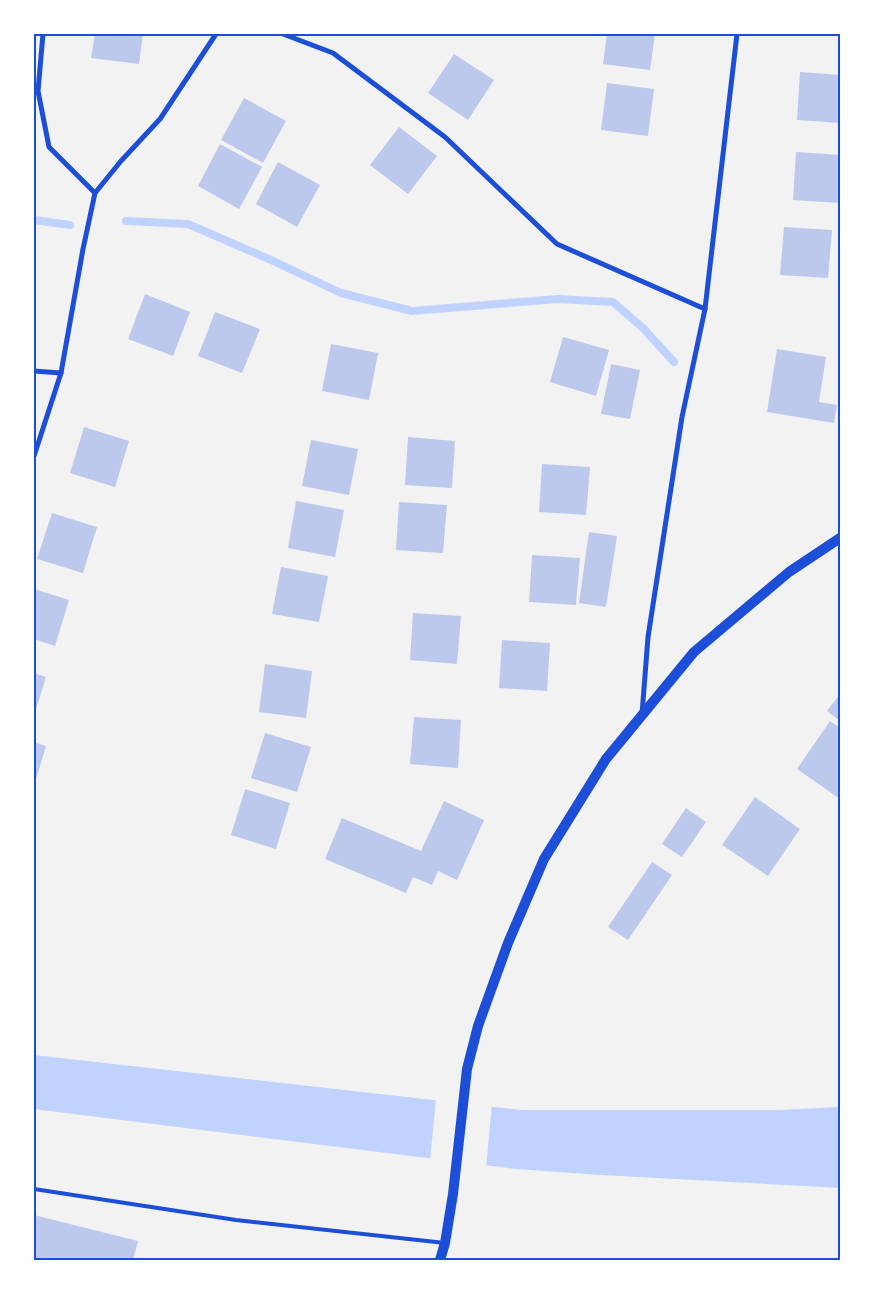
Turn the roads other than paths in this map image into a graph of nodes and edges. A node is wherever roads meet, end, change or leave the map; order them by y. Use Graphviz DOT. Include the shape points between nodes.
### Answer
graph roads {
  1 [pos="43,34"];
  2 [pos="216,34"];
  3 [pos="283,34"];
  4 [pos="737,34"];
  5 [pos="95,193"];
  6 [pos="705,309"];
  7 [pos="34,371"];
  8 [pos="62,373"];
  9 [pos="34,456"];
  10 [pos="840,538"];
  11 [pos="642,715"];
  12 [pos="34,1188"];
  13 [pos="445,1243"];
  14 [pos="440,1260"];
  1 -- 5 [label="street" via="38,90 49,147"];
  2 -- 5 [label="street" via="160,119"];
  3 -- 6 [label="street" via="332,53 445,137 557,244"];
  4 -- 6 [label="street"];
  5 -- 8 [label="street"];
  6 -- 11 [label="street" via="682,417 648,637"];
  7 -- 8 [label="street"];
  8 -- 9 [label="street"];
  10 -- 11 [label="main road" via="789,572 694,652"];
  11 -- 13 [label="main road" via="606,759 544,859 508,943 478,1026 467,1069"];
  12 -- 13 [label="lane" via="236,1220"];
  13 -- 14 [label="main road"];
}
